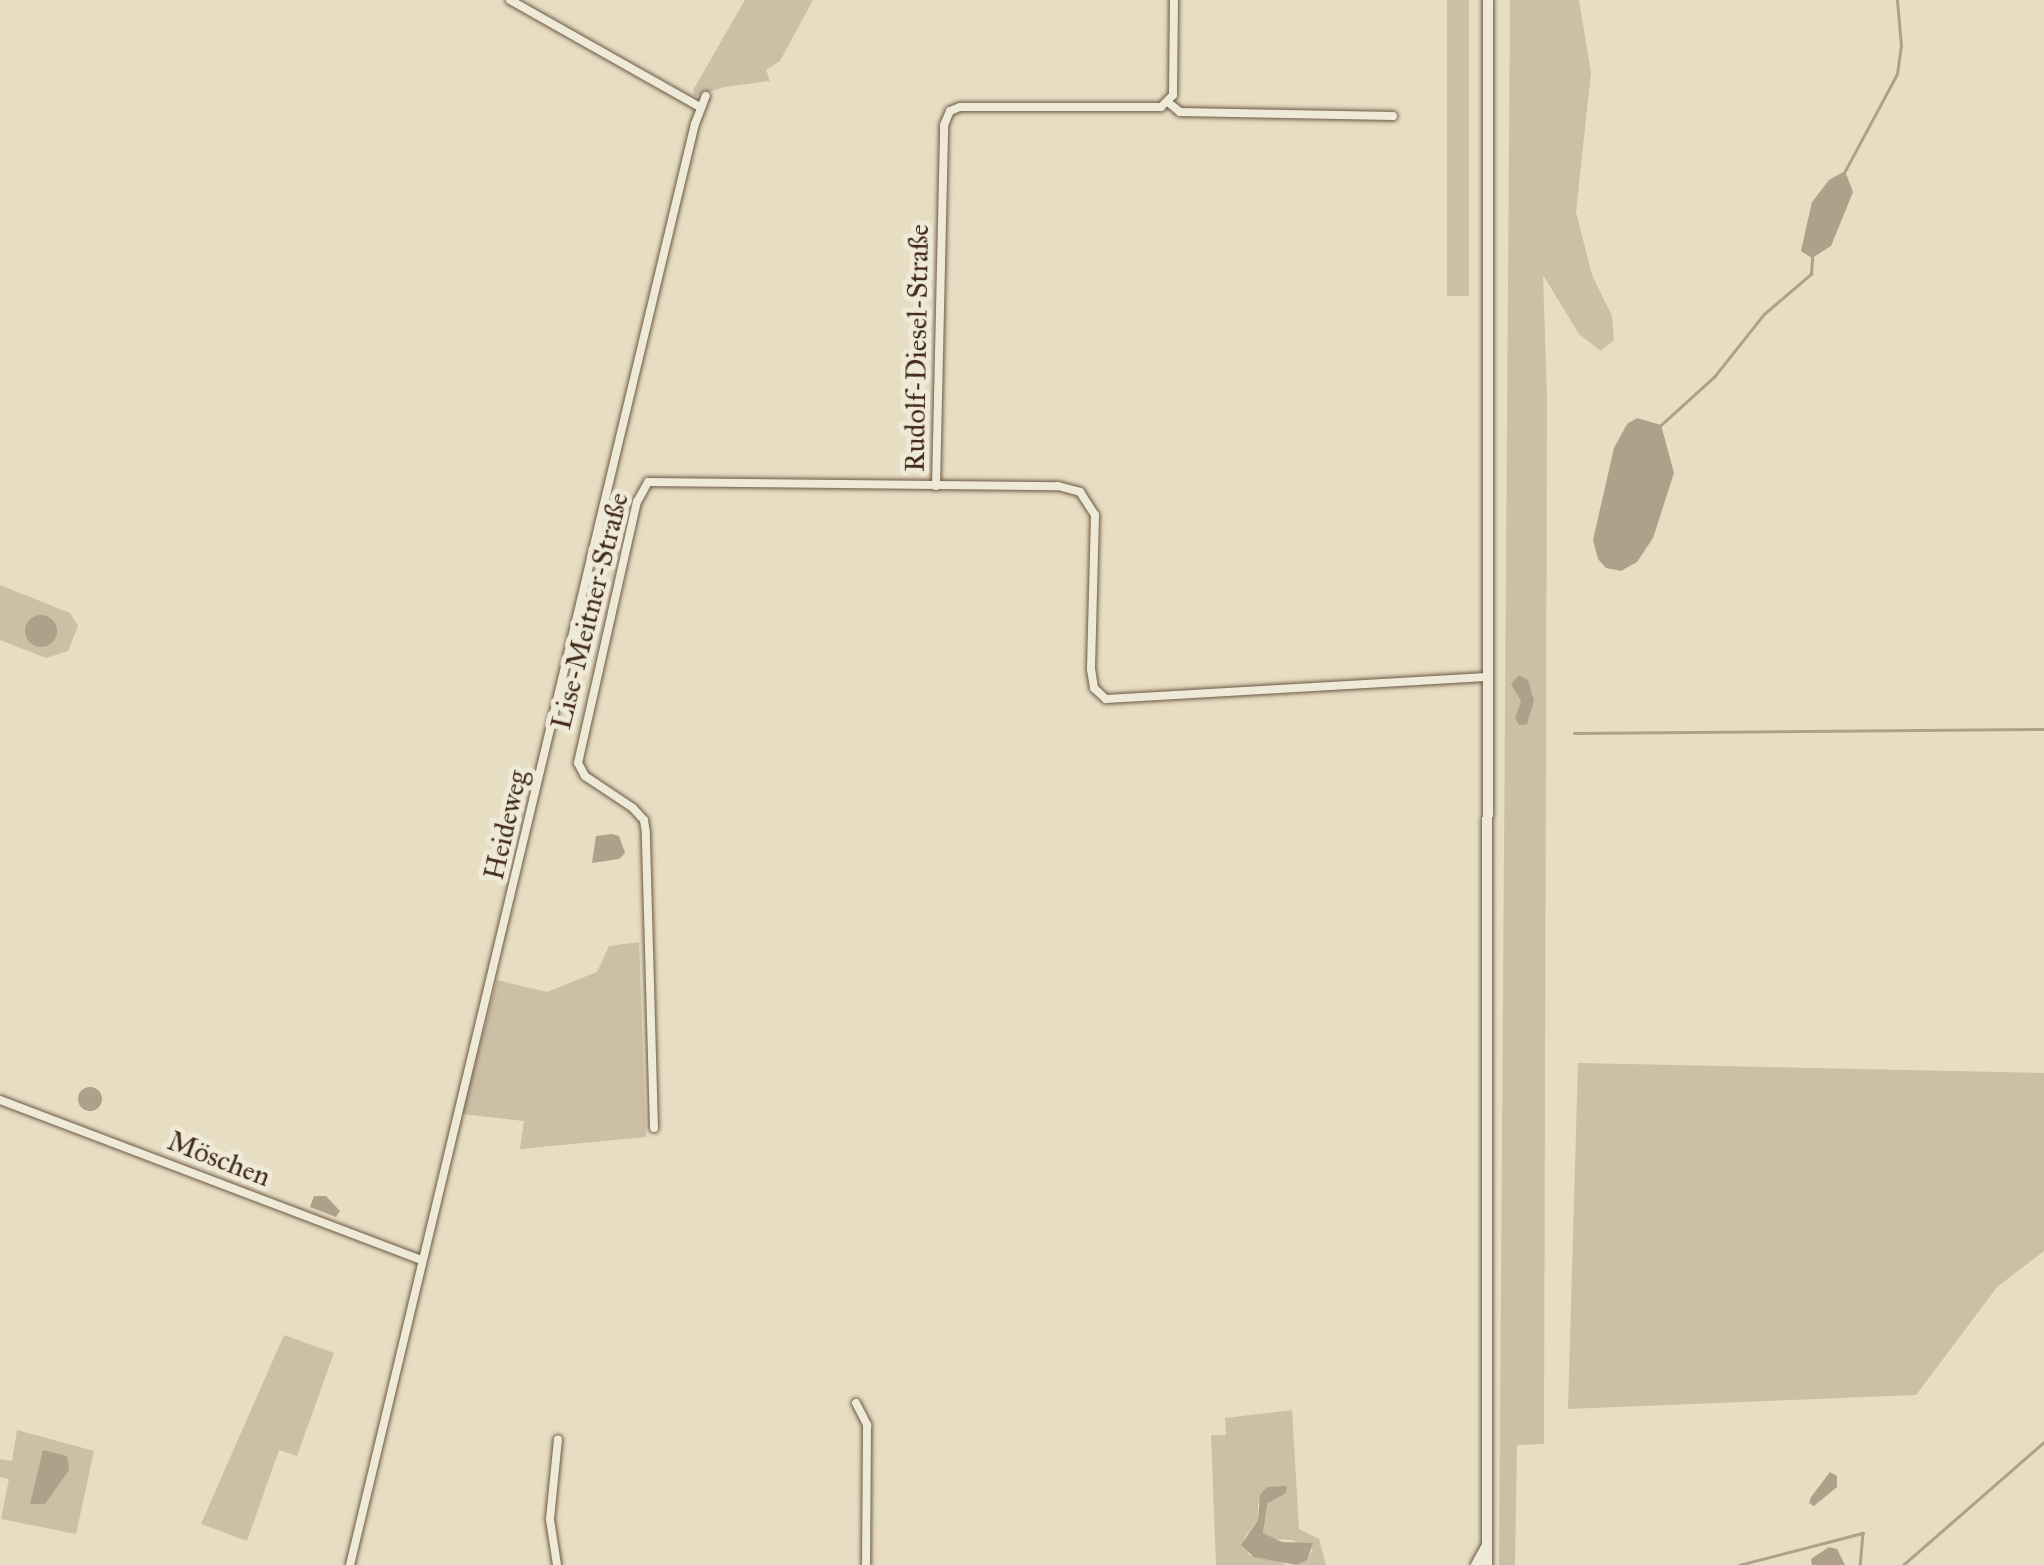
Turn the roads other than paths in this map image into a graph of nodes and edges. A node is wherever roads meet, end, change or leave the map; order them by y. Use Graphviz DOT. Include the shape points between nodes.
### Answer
graph roads {
  1 [pos="510,0"];
  2 [pos="1174,0"];
  3 [pos="1488,0"];
  4 [pos="706,96"];
  5 [pos="1169,103"];
  6 [pos="700,107"];
  7 [pos="1393,116"];
  8 [pos="936,486"];
  9 [pos="1486,677"];
  10 [pos="0,1100"];
  11 [pos="654,1128"];
  12 [pos="422,1260"];
  13 [pos="856,1404"];
  14 [pos="558,1439"];
  15 [pos="1487,1546"];
  16 [pos="350,1565"];
  17 [pos="557,1565"];
  18 [pos="866,1565"];
  19 [pos="1476,1565"];
  20 [pos="1487,1565"];
  1 -- 6 [label="street"];
  2 -- 5 [label="street"];
  3 -- 9 [label="main road"];
  4 -- 6 [label="street, Heideweg"];
  5 -- 7 [label="street, Rudolf-Diesel-Straße" via="1180,112"];
  5 -- 8 [label="street, Rudolf-Diesel-Straße" via="960,106 950,112 944,125"];
  6 -- 12 [label="street, Heideweg"];
  8 -- 9 [label="street, Rudolf-Diesel-Straße" via="1058,486 1086,498 1095,515 1092,677 1106,700"];
  8 -- 11 [label="street, Lise-Meitner-Straße" via="656,480 639,493 578,763 584,776 644,820"];
  9 -- 15 [label="main road"];
  10 -- 12 [label="street, Möschen"];
  12 -- 16 [label="street, Heideweg"];
  13 -- 18 [label="street" via="866,1425"];
  14 -- 17 [label="street" via="550,1519"];
  15 -- 19 [label="main road"];
  15 -- 20 [label="main road"];
}
